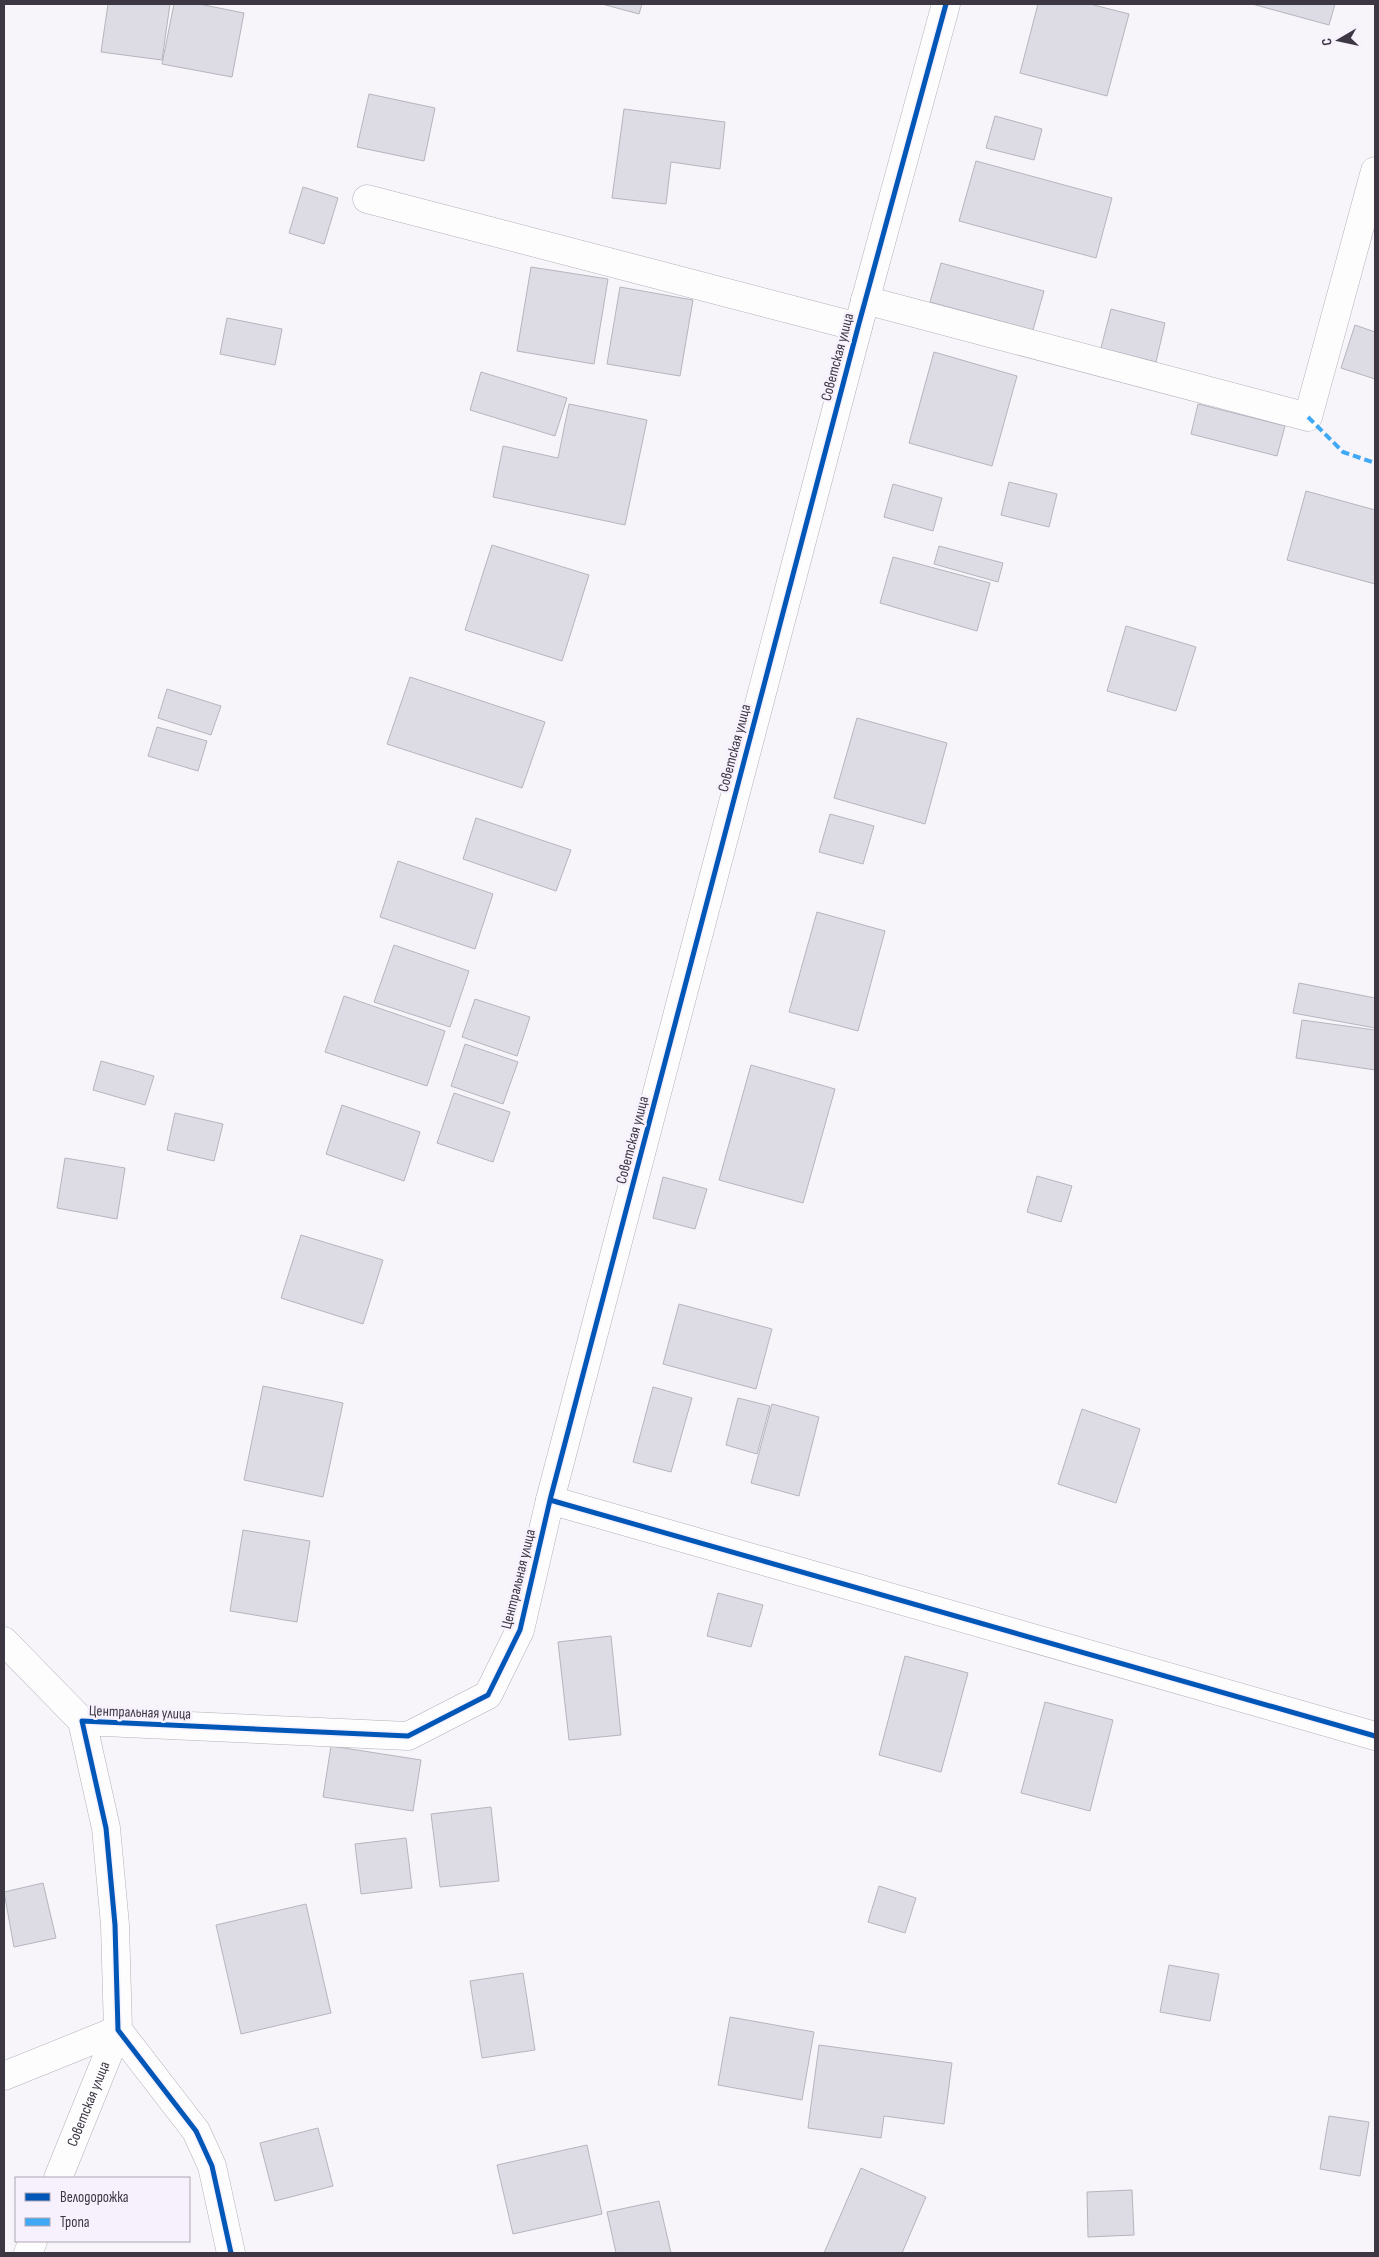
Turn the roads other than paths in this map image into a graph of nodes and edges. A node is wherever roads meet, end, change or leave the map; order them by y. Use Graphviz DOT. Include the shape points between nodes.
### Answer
graph roads {
  1 [pos="946,4"];
  2 [pos="1375,172"];
  3 [pos="367,199"];
  4 [pos="865,300"];
  5 [pos="858,327"];
  6 [pos="550,1500"];
  7 [pos="4,1641"];
  8 [pos="82,1721"];
  9 [pos="1375,1736"];
  10 [pos="118,2030"];
  11 [pos="4,2076"];
  12 [pos="58,2177"];
  13 [pos="231,2253"];
  1 -- 4 [label="street, Советская улица"];
  2 -- 4 [label="street" via="1308,417"];
  3 -- 5 [label="street"];
  4 -- 5 [label="street, Советская улица"];
  5 -- 6 [label="street, Советская улица"];
  6 -- 8 [label="street, Центральная улица" via="520,1630 488,1695 408,1736"];
  6 -- 9 [label="street"];
  7 -- 8 [label="street"];
  8 -- 10 [label="street, Центральная улица" via="106,1828 115,1925"];
  10 -- 11 [label="street"];
  10 -- 12 [label="street, Советская улица"];
  10 -- 13 [label="street" via="196,2131 212,2166"];
}
